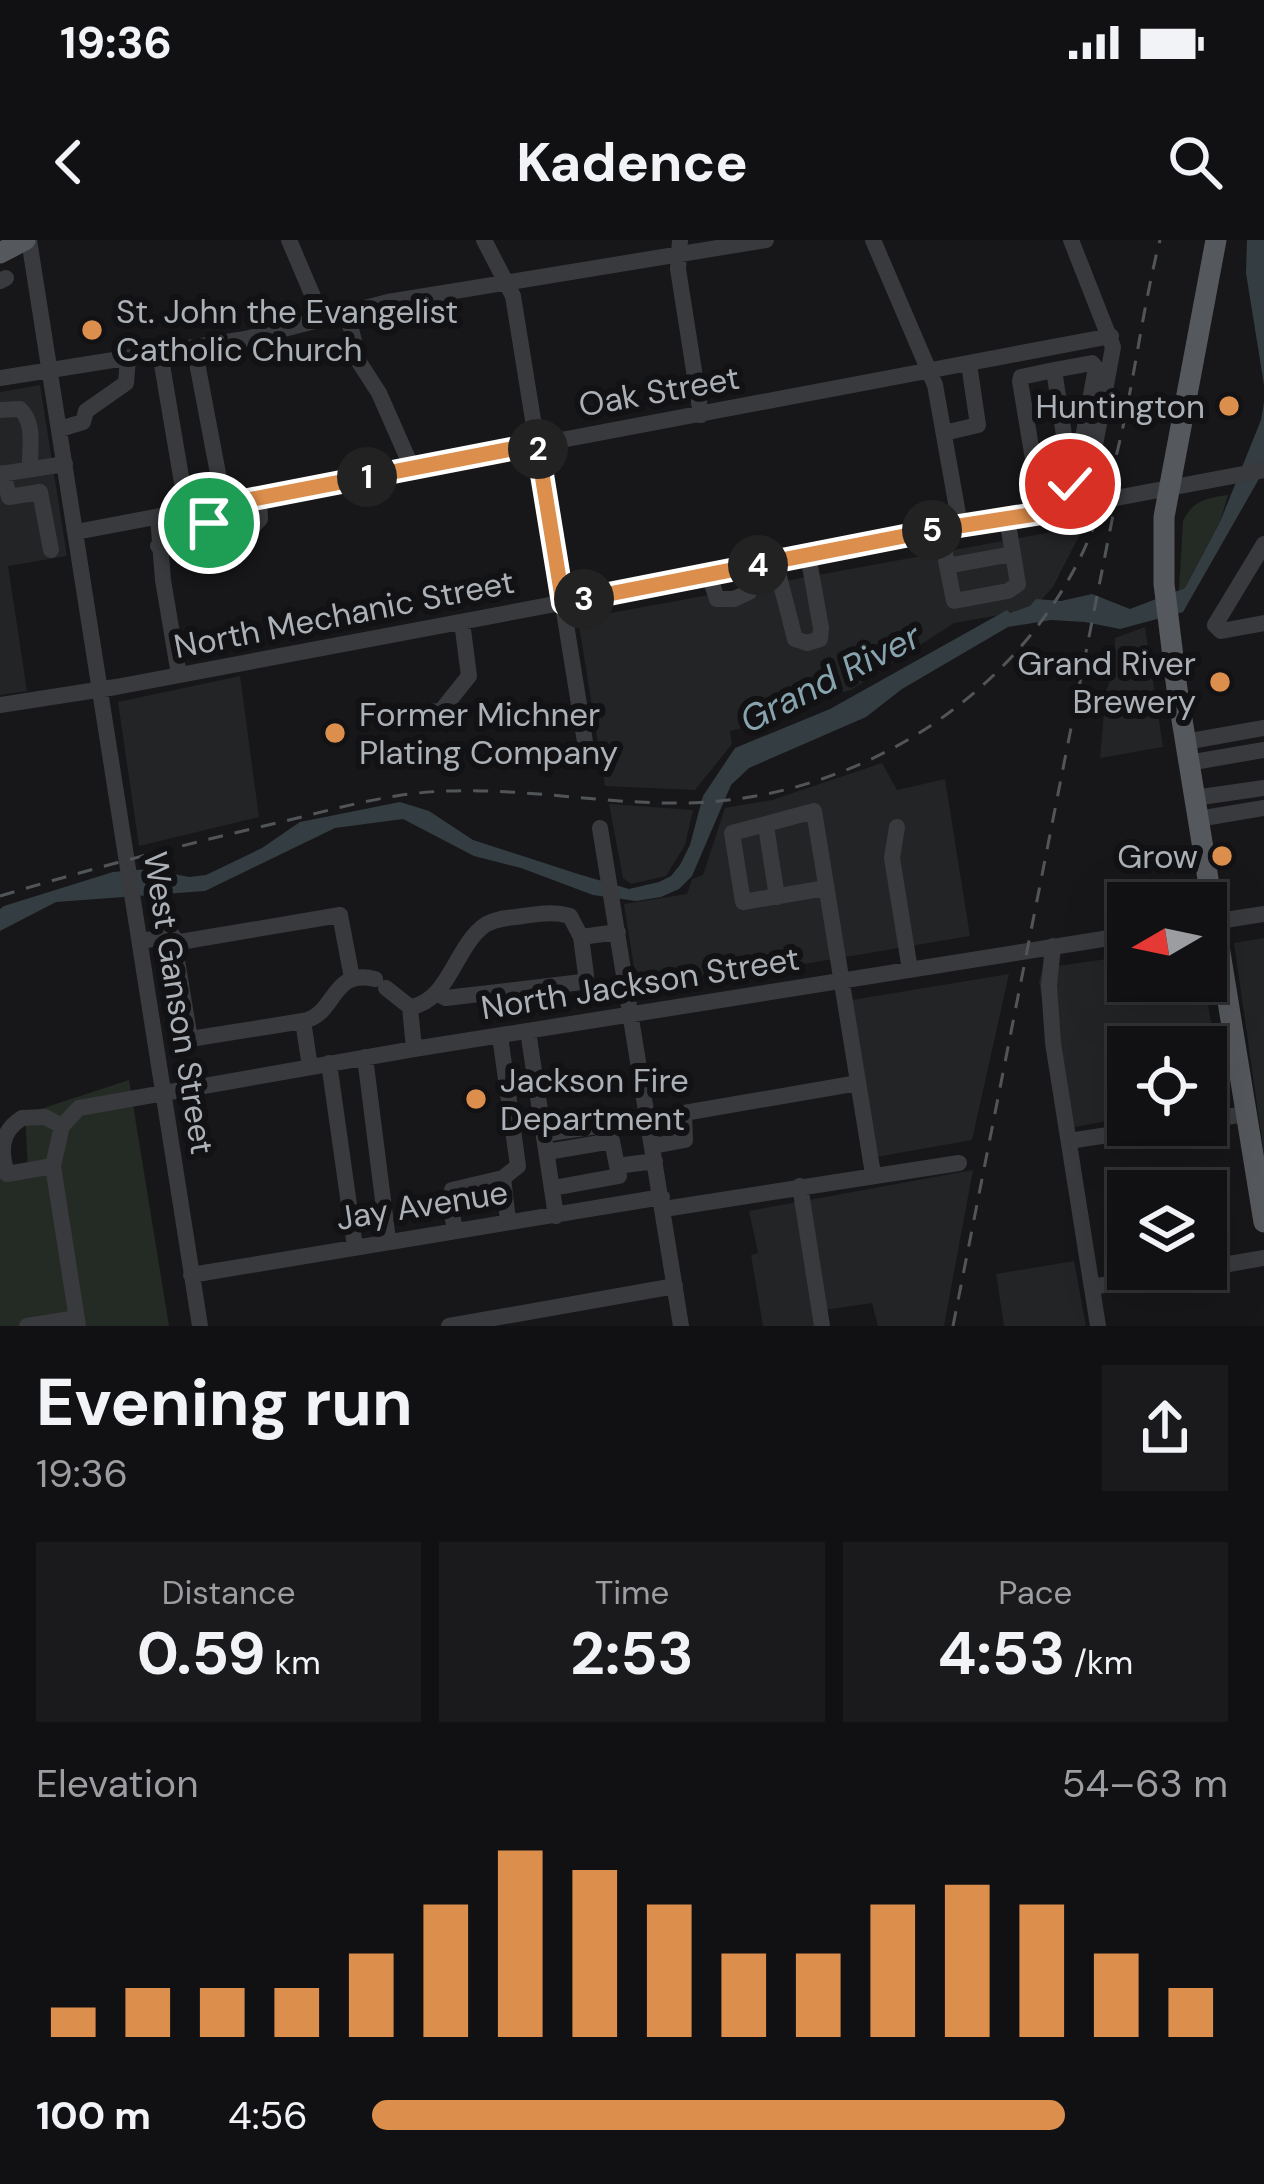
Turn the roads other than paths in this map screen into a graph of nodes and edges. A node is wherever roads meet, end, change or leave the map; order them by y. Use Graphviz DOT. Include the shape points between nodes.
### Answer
graph roads {
  1 [pos="27,240"];
  2 [pos="289,240"];
  3 [pos="484,240"];
  4 [pos="766,240"];
  5 [pos="873,240"];
  6 [pos="1071,240"];
  7 [pos="1216,240"];
  8 [pos="680,247"];
  9 [pos="0,253"];
  10 [pos="503,283"];
  11 [pos="346,312"];
  12 [pos="323,320"];
  13 [pos="1111,335"];
  14 [pos="194,347"];
  15 [pos="160,353"];
  16 [pos="128,358"];
  17 [pos="97,363"];
  18 [pos="969,364"];
  19 [pos="50,370"];
  20 [pos="1054,370"];
  21 [pos="929,371"];
  22 [pos="5,378"];
  23 [pos="104,399"];
  24 [pos="6,409"];
  25 [pos="701,415"];
  26 [pos="60,429"];
  27 [pos="944,434"];
  28 [pos="537,444"];
  29 [pos="1065,445"];
  30 [pos="65,464"];
  31 [pos="30,468"];
  32 [pos="412,468"];
  33 [pos="1264,470"];
  34 [pos="2,474"];
  35 [pos="1170,489"];
  36 [pos="1037,490"];
  37 [pos="259,498"];
  38 [pos="216,506"];
  39 [pos="1084,506"];
  40 [pos="1042,513"];
  41 [pos="174,514"];
  42 [pos="1007,518"];
  43 [pos="960,525"];
  44 [pos="940,529"];
  45 [pos="76,532"];
  46 [pos="211,537"];
  47 [pos="181,543"];
  48 [pos="1264,544"];
  49 [pos="158,546"];
  50 [pos="51,550"];
  51 [pos="1012,554"];
  52 [pos="808,555"];
  53 [pos="775,561"];
  54 [pos="947,566"];
  55 [pos="748,567"];
  56 [pos="1258,568"];
  57 [pos="709,574"];
  58 [pos="1231,594"];
  59 [pos="563,603"];
  60 [pos="462,622"];
  61 [pos="1253,625"];
  62 [pos="179,675"];
  63 [pos="100,690"];
  64 [pos="0,705"];
  65 [pos="427,712"];
  66 [pos="1263,732"];
  67 [pos="1264,751"];
  68 [pos="1186,752"];
  69 [pos="587,754"];
  70 [pos="1264,788"];
  71 [pos="1264,808"];
  72 [pos="1196,809"];
  73 [pos="766,826"];
  74 [pos="896,827"];
  75 [pos="601,828"];
  76 [pos="1205,882"];
  77 [pos="826,889"];
  78 [pos="777,897"];
  79 [pos="1264,914"];
  80 [pos="1227,919"];
  81 [pos="618,932"];
  82 [pos="581,937"];
  83 [pos="1107,938"];
  84 [pos="140,941"];
  85 [pos="174,943"];
  86 [pos="1053,946"];
  87 [pos="910,970"];
  88 [pos="352,978"];
  89 [pos="841,981"];
  90 [pos="436,993"];
  91 [pos="1225,1002"];
  92 [pos="410,1007"];
  93 [pos="631,1014"];
  94 [pos="303,1021"];
  95 [pos="528,1031"];
  96 [pos="500,1036"];
  97 [pos="414,1049"];
  98 [pos="365,1058"];
  99 [pos="320,1065"];
  100 [pos="858,1083"];
  101 [pos="163,1092"];
  102 [pos="1246,1114"];
  103 [pos="1227,1117"];
  104 [pos="62,1126"];
  105 [pos="1107,1135"];
  106 [pos="1069,1141"];
  107 [pos="545,1143"];
  108 [pos="1258,1152"];
  109 [pos="654,1153"];
  110 [pos="959,1163"];
  111 [pos="53,1166"];
  112 [pos="616,1166"];
  113 [pos="872,1174"];
  114 [pos="4,1175"];
  115 [pos="503,1178"];
  116 [pos="800,1186"];
  117 [pos="553,1188"];
  118 [pos="663,1203"];
  119 [pos="556,1216"];
  120 [pos="508,1220"];
  121 [pos="1264,1222"];
  122 [pos="454,1229"];
  123 [pos="388,1240"];
  124 [pos="355,1246"];
  125 [pos="1264,1258"];
  126 [pos="1227,1264"];
  127 [pos="191,1275"];
  128 [pos="1107,1284"];
  129 [pos="675,1286"];
  130 [pos="1092,1287"];
  131 [pos="77,1322"];
  132 [pos="28,1326"];
  133 [pos="200,1326"];
  134 [pos="449,1326"];
  135 [pos="682,1326"];
  136 [pos="822,1326"];
  137 [pos="1098,1326"];
  1 -- 9 [label="main road"];
  1 -- 19 [label="street, West Ganson Street"];
  2 -- 12 [label="street"];
  3 -- 10 [label="street"];
  4 -- 8 [label="street"];
  5 -- 21 [label="street"];
  6 -- 13 [label="street"];
  7 -- 35 [label="main road"];
  8 -- 10 [label="street"];
  8 -- 25 [label="street"];
  10 -- 11 [label="street"];
  10 -- 28 [label="street" via="513,296"];
  11 -- 12 [label="street"];
  11 -- 32 [label="street" via="359,362"];
  12 -- 14 [label="street"];
  13 -- 18 [label="street, Oak Street"];
  13 -- 39 [label="street"];
  14 -- 15 [label="street"];
  14 -- 38 [label="street"];
  15 -- 16 [label="street"];
  15 -- 41 [label="street"];
  16 -- 17 [label="street"];
  16 -- 23 [label="street" via="127,383"];
  17 -- 19 [label="street"];
  17 -- 23 [label="street"];
  18 -- 21 [label="street, Oak Street"];
  18 -- 27 [label="street" via="978,425"];
  19 -- 22 [label="street"];
  19 -- 26 [label="street, West Ganson Street"];
  20 -- 29 [label="street"];
  20 -- 29 [label="street" via="1096,368 1082,442"];
  20 -- 36 [label="street" via="1021,377"];
  21 -- 25 [label="street, Oak Street"];
  21 -- 27 [label="street"];
  22 -- 24 [label="street"];
  23 -- 26 [label="street" via="83,422"];
  24 -- 31 [label="street" via="27,416"];
  25 -- 28 [label="street, Oak Street"];
  26 -- 30 [label="street, West Ganson Street"];
  27 -- 43 [label="street"];
  28 -- 32 [label="street, Oak Street"];
  28 -- 59 [label="street"];
  29 -- 36 [label="street" via="1070,484"];
  30 -- 31 [label="street"];
  30 -- 45 [label="street, West Ganson Street"];
  31 -- 34 [label="street"];
  32 -- 37 [label="street, Oak Street"];
  33 -- 35 [label="street, North Mechanic Street"];
  34 -- 50 [label="street" via="9,497 40,492"];
  35 -- 39 [label="street, North Mechanic Street"];
  35 -- 68 [label="main road" via="1164,584"];
  36 -- 40 [label="street"];
  37 -- 38 [label="street, Oak Street"];
  37 -- 46 [label="street" via="256,525"];
  38 -- 41 [label="street, Oak Street"];
  38 -- 46 [label="street"];
  39 -- 40 [label="street, North Mechanic Street"];
  40 -- 42 [label="street, North Mechanic Street"];
  41 -- 45 [label="street, Oak Street"];
  41 -- 47 [label="street"];
  41 -- 49 [label="street"];
  42 -- 43 [label="street, North Mechanic Street"];
  42 -- 51 [label="street"];
  43 -- 44 [label="street, North Mechanic Street"];
  44 -- 52 [label="street, North Mechanic Street"];
  44 -- 54 [label="street"];
  45 -- 63 [label="street, West Ganson Street"];
  46 -- 47 [label="street"];
  47 -- 49 [label="street"];
  48 -- 56 [label="street"];
  49 -- 62 [label="street"];
  51 -- 54 [label="street"];
  51 -- 54 [label="street" via="1018,584 954,601"];
  52 -- 53 [label="street, North Mechanic Street"];
  52 -- 53 [label="street" via="821,628 820,639 807,643 795,639"];
  53 -- 55 [label="street, North Mechanic Street"];
  55 -- 57 [label="street, North Mechanic Street"];
  55 -- 57 [label="street" via="749,592 734,599 716,599"];
  56 -- 58 [label="street"];
  57 -- 59 [label="street, North Mechanic Street"];
  58 -- 61 [label="street"];
  58 -- 61 [label="street" via="1215,625 1221,632"];
  59 -- 60 [label="street, North Mechanic Street"];
  59 -- 69 [label="street"];
  60 -- 62 [label="street, North Mechanic Street"];
  60 -- 65 [label="street" via="469,676 441,711"];
  62 -- 63 [label="street, North Mechanic Street"];
  63 -- 64 [label="street, North Mechanic Street"];
  63 -- 84 [label="street, West Ganson Street"];
  66 -- 68 [label="street"];
  67 -- 68 [label="street"];
  68 -- 72 [label="main road"];
  70 -- 72 [label="street"];
  71 -- 72 [label="street"];
  72 -- 76 [label="main road"];
  73 -- 77 [label="street" via="814,812"];
  73 -- 78 [label="street"];
  73 -- 78 [label="street" via="732,833 742,902"];
  74 -- 87 [label="street" via="892,858"];
  75 -- 81 [label="street"];
  77 -- 78 [label="street"];
  77 -- 89 [label="street"];
  79 -- 80 [label="street"];
  81 -- 82 [label="street"];
  81 -- 93 [label="street"];
  82 -- 90 [label="street" via="582,982"];
  82 -- 90 [label="street" via="570,916 556,911 491,921"];
  83 -- 86 [label="street, North Jackson Street"];
  84 -- 85 [label="street" via="173,936"];
  84 -- 101 [label="street, West Ganson Street"];
  85 -- 88 [label="street" via="340,915"];
  85 -- 94 [label="street" via="190,1039"];
  86 -- 87 [label="street, North Jackson Street"];
  86 -- 106 [label="street" via="1053,1043"];
  87 -- 89 [label="street, North Jackson Street"];
  88 -- 92 [label="street" via="381,983"];
  88 -- 94 [label="street" via="318,1016"];
  89 -- 93 [label="street, North Jackson Street"];
  89 -- 100 [label="street"];
  90 -- 92 [label="street"];
  91 -- 102 [label="main road"];
  92 -- 97 [label="street"];
  93 -- 95 [label="street, North Jackson Street"];
  93 -- 109 [label="street"];
  94 -- 99 [label="street"];
  95 -- 96 [label="street, North Jackson Street"];
  95 -- 107 [label="street"];
  96 -- 97 [label="street, North Jackson Street"];
  96 -- 115 [label="street" via="518,1166"];
  97 -- 98 [label="street, North Jackson Street"];
  98 -- 99 [label="street, North Jackson Street"];
  98 -- 123 [label="street"];
  99 -- 101 [label="street, North Jackson Street"];
  99 -- 124 [label="street"];
  100 -- 109 [label="street" via="684,1113 685,1140"];
  100 -- 113 [label="street"];
  101 -- 104 [label="street, North Jackson Street" via="94,1103"];
  101 -- 127 [label="street, West Ganson Street"];
  102 -- 103 [label="street"];
  102 -- 108 [label="main road"];
  104 -- 111 [label="street"];
  104 -- 114 [label="street" via="33,1115 11,1125"];
  105 -- 106 [label="street"];
  106 -- 130 [label="street"];
  107 -- 112 [label="street" via="604,1125"];
  107 -- 117 [label="street"];
  108 -- 121 [label="main road"];
  109 -- 112 [label="street"];
  109 -- 118 [label="street"];
  110 -- 113 [label="street, Jay Avenue"];
  111 -- 114 [label="street"];
  111 -- 131 [label="street"];
  112 -- 117 [label="street" via="619,1176"];
  113 -- 116 [label="street, Jay Avenue"];
  115 -- 120 [label="street"];
  115 -- 122 [label="street" via="452,1190"];
  116 -- 118 [label="street, Jay Avenue"];
  116 -- 136 [label="street"];
  117 -- 119 [label="street"];
  118 -- 119 [label="street, Jay Avenue"];
  118 -- 129 [label="street"];
  119 -- 120 [label="street, Jay Avenue"];
  120 -- 122 [label="street, Jay Avenue"];
  122 -- 123 [label="street, Jay Avenue"];
  123 -- 124 [label="street, Jay Avenue"];
  124 -- 127 [label="street, Jay Avenue"];
  125 -- 126 [label="street"];
  127 -- 133 [label="street, West Ganson Street"];
  128 -- 130 [label="street"];
  129 -- 134 [label="street"];
  129 -- 135 [label="street"];
  130 -- 137 [label="street"];
  131 -- 132 [label="street"];
}
